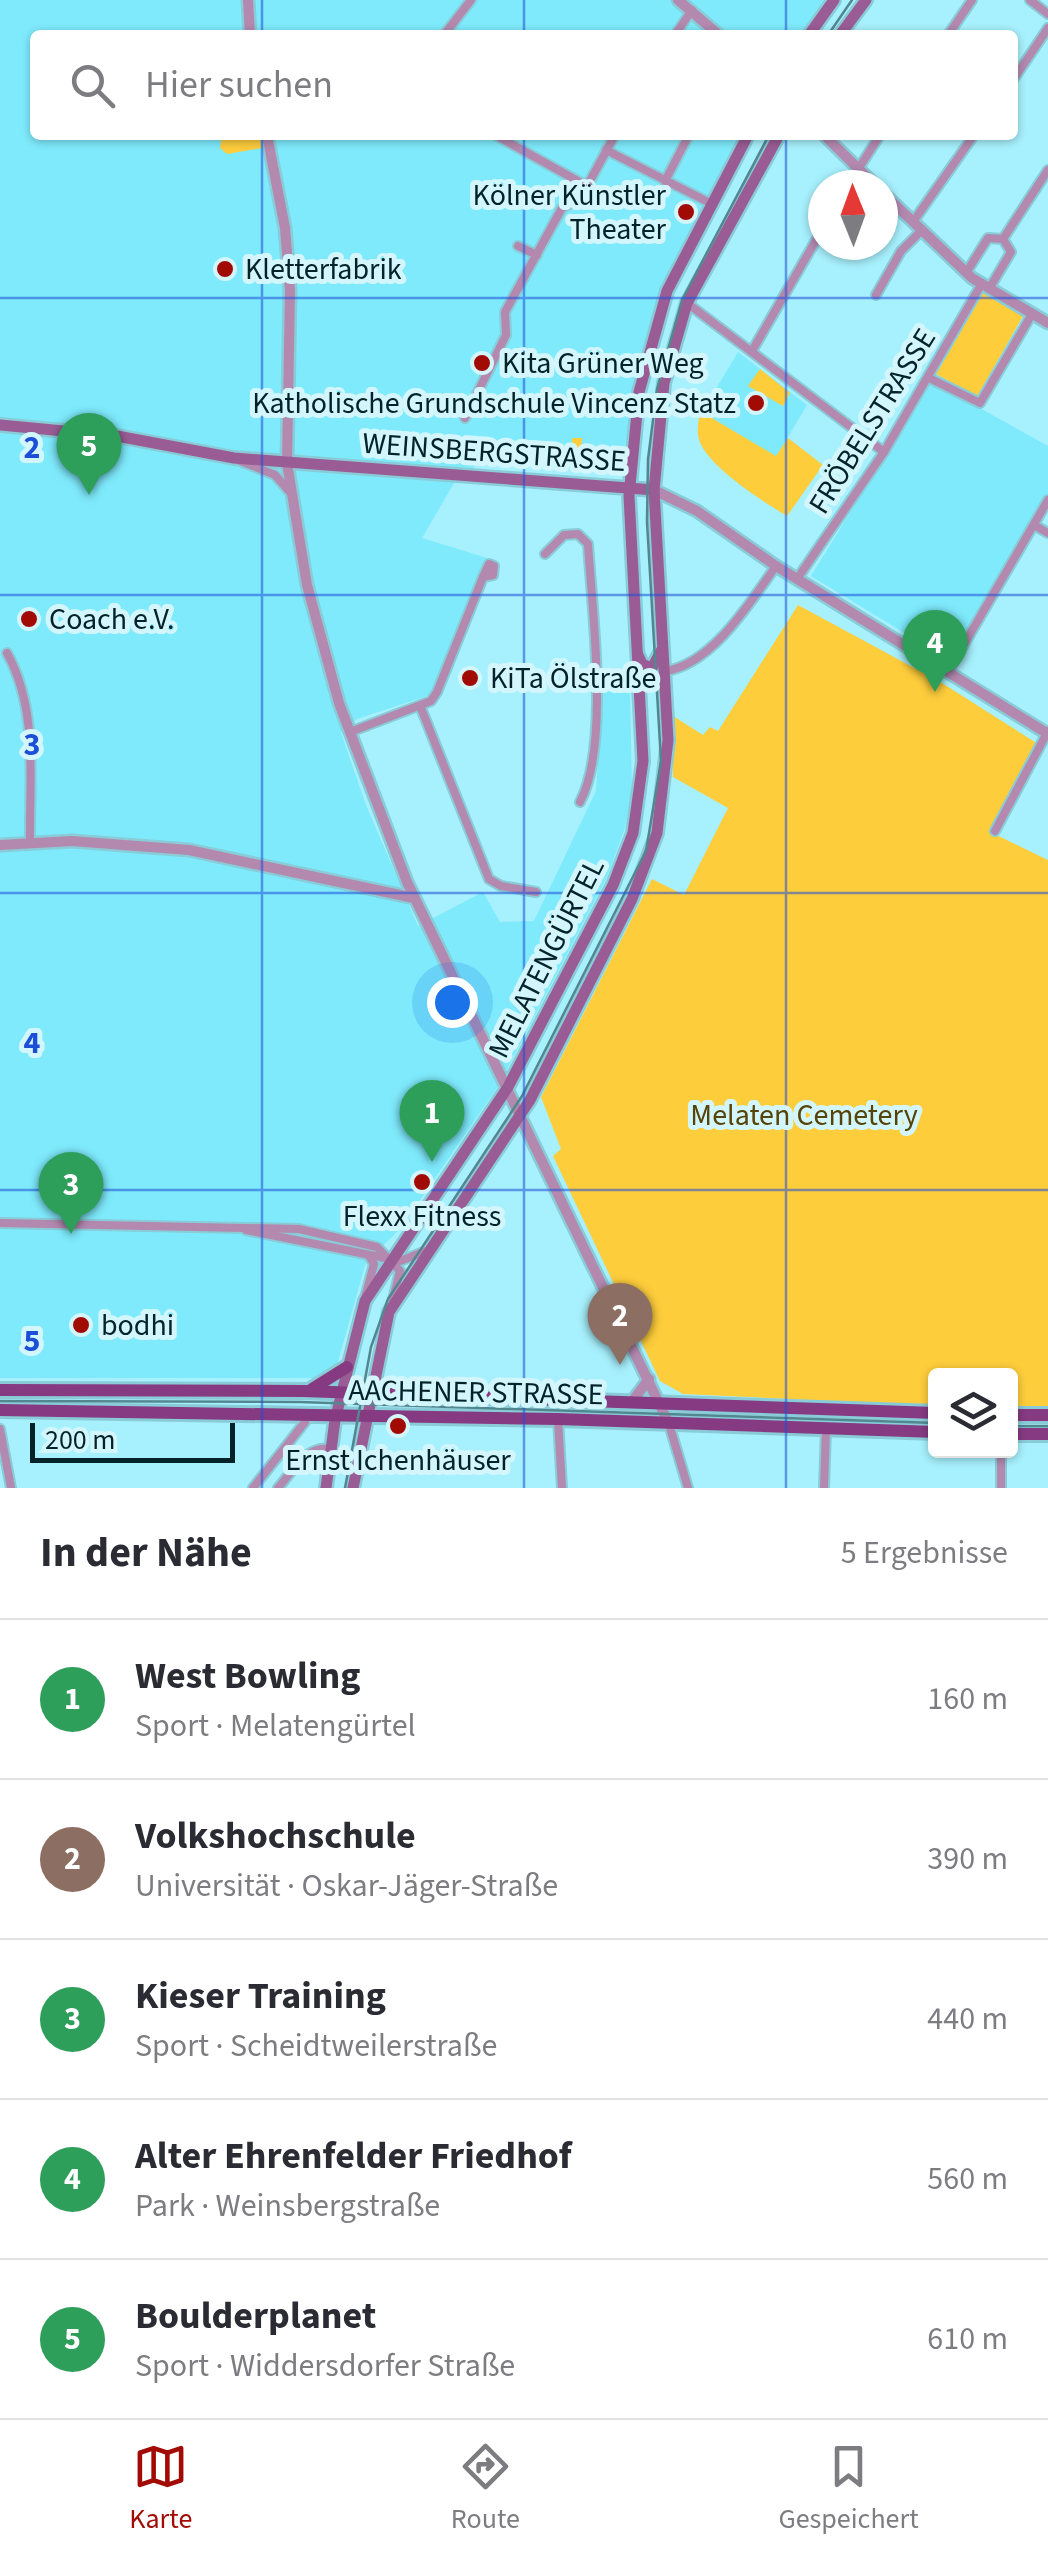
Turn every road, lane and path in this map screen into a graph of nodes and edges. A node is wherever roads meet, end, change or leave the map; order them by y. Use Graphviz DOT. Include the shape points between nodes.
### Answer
graph roads {
  1 [pos="248,0"];
  2 [pos="471,0"];
  3 [pos="678,0"];
  4 [pos="834,0"];
  5 [pos="866,0"];
  6 [pos="972,0"];
  7 [pos="1030,0"];
  8 [pos="692,10"];
  9 [pos="1048,14"];
  10 [pos="1048,28"];
  11 [pos="250,30"];
  12 [pos="448,30"];
  13 [pos="678,30"];
  14 [pos="714,30"];
  15 [pos="813,30"];
  16 [pos="844,30"];
  17 [pos="951,30"];
  18 [pos="1018,73"];
  19 [pos="268,140"];
  20 [pos="504,140"];
  21 [pos="611,140"];
  22 [pos="686,140"];
  23 [pos="745,140"];
  24 [pos="776,140"];
  25 [pos="829,140"];
  26 [pos="877,140"];
  27 [pos="971,140"];
  28 [pos="606,150"];
  29 [pos="858,168"];
  30 [pos="1048,170"];
  31 [pos="665,180"];
  32 [pos="585,185"];
  33 [pos="712,204"];
  34 [pos="898,208"];
  35 [pos="917,226"];
  36 [pos="1004,240"];
  37 [pos="518,246"];
  38 [pos="808,254"];
  39 [pos="537,256"];
  40 [pos="966,273"];
  41 [pos="985,287"];
  42 [pos="876,295"];
  43 [pos="687,303"];
  44 [pos="1032,314"];
  45 [pos="1048,323"];
  46 [pos="752,351"];
  47 [pos="929,378"];
  48 [pos="465,418"];
  49 [pos="0,425"];
  50 [pos="884,452"];
  51 [pos="234,458"];
  52 [pos="287,463"];
  53 [pos="630,486"];
  54 [pos="654,490"];
  55 [pos="290,492"];
  56 [pos="1048,500"];
  57 [pos="1034,525"];
  58 [pos="1048,533"];
  59 [pos="545,554"];
  60 [pos="776,566"];
  61 [pos="483,578"];
  62 [pos="796,579"];
  63 [pos="661,650"];
  64 [pos="636,651"];
  65 [pos="7,653"];
  66 [pos="665,671"];
  67 [pos="948,672"];
  68 [pos="638,682"];
  69 [pos="594,684"];
  70 [pos="666,696"];
  71 [pos="421,708"];
  72 [pos="350,732"];
  73 [pos="1048,733"];
  74 [pos="580,802"];
  75 [pos="995,831"];
  76 [pos="30,844"];
  77 [pos="0,845"];
  78 [pos="536,892"];
  79 [pos="414,898"];
  80 [pos="495,1059"];
  81 [pos="524,1060"];
  82 [pos="508,1086"];
  83 [pos="521,1114"];
  84 [pos="0,1223"];
  85 [pos="236,1228"];
  86 [pos="426,1251"];
  87 [pos="365,1253"];
  88 [pos="391,1253"];
  89 [pos="366,1300"];
  90 [pos="393,1304"];
  91 [pos="347,1367"];
  92 [pos="650,1379"];
  93 [pos="0,1390"];
  94 [pos="16,1390"];
  95 [pos="303,1391"];
  96 [pos="342,1392"];
  97 [pos="369,1394"];
  98 [pos="630,1403"];
  99 [pos="662,1404"];
  100 [pos="683,1405"];
  101 [pos="16,1409"];
  102 [pos="0,1410"];
  103 [pos="304,1413"];
  104 [pos="928,1413"];
  105 [pos="337,1414"];
  106 [pos="1018,1414"];
  107 [pos="365,1415"];
  108 [pos="1048,1416"];
  109 [pos="558,1419"];
  110 [pos="669,1424"];
  111 [pos="826,1428"];
  112 [pos="0,1429"];
  113 [pos="928,1432"];
  114 [pos="1018,1434"];
  115 [pos="1048,1434"];
  116 [pos="330,1450"];
  117 [pos="280,1456"];
  118 [pos="1001,1458"];
  119 [pos="296,1467"];
  120 [pos="10,1488"];
  121 [pos="253,1488"];
  122 [pos="278,1488"];
  123 [pos="326,1488"];
  124 [pos="353,1488"];
  125 [pos="562,1488"];
  126 [pos="688,1488"];
  127 [pos="824,1488"];
  128 [pos="1001,1488"];
  1 -- 11 [label="street"];
  2 -- 12 [label="street"];
  3 -- 8 [label="street"];
  4 -- 15 [label="main road"];
  5 -- 16 [label="main road"];
  6 -- 17 [label="street"];
  7 -- 9 [label="street"];
  8 -- 13 [label="street"];
  8 -- 14 [label="street"];
  10 -- 18 [label="street"];
  19 -- 52 [label="street" via="290,290"];
  20 -- 32 [label="street"];
  21 -- 28 [label="street"];
  22 -- 31 [label="street"];
  23 -- 33 [label="main road, MELATENGÜRTEL"];
  24 -- 43 [label="main road, MELATENGÜRTEL"];
  25 -- 29 [label="street"];
  26 -- 29 [label="street"];
  27 -- 35 [label="street"];
  28 -- 31 [label="street"];
  28 -- 32 [label="street"];
  30 -- 36 [label="street"];
  31 -- 33 [label="street"];
  32 -- 39 [label="street" via="580,199 562,208"];
  33 -- 53 [label="main road, MELATENGÜRTEL" via="668,288 652,336"];
  34 -- 35 [label="street"];
  35 -- 40 [label="street"];
  35 -- 42 [label="street"];
  36 -- 40 [label="street" via="988,238"];
  36 -- 41 [label="street, FRÖBELSTRASSE" via="1011,252"];
  37 -- 39 [label="street"];
  38 -- 46 [label="street"];
  39 -- 48 [label="street" via="505,312 506,335"];
  40 -- 41 [label="street"];
  41 -- 44 [label="street"];
  41 -- 47 [label="street, FRÖBELSTRASSE"];
  43 -- 46 [label="street"];
  43 -- 54 [label="main road, MELATENGÜRTEL" via="664,383"];
  44 -- 45 [label="street"];
  44 -- 47 [label="street" via="980,403"];
  46 -- 50 [label="street"];
  47 -- 50 [label="street, FRÖBELSTRASSE"];
  49 -- 51 [label="main road, WEINSBERGSTRASSE" via="117,436"];
  50 -- 62 [label="street, FRÖBELSTRASSE"];
  51 -- 52 [label="main road, WEINSBERGSTRASSE"];
  51 -- 55 [label="street" via="276,475"];
  52 -- 53 [label="main road, WEINSBERGSTRASSE"];
  52 -- 55 [label="street"];
  53 -- 54 [label="main road, WEINSBERGSTRASSE"];
  53 -- 64 [label="main road, MELATENGÜRTEL"];
  54 -- 60 [label="street, WEINSBERGSTRASSE"];
  54 -- 63 [label="main road, MELATENGÜRTEL"];
  55 -- 72 [label="street" via="310,598"];
  56 -- 57 [label="street"];
  57 -- 58 [label="street"];
  57 -- 67 [label="street"];
  59 -- 69 [label="street" via="564,535 578,534 588,544"];
  60 -- 62 [label="street, WEINSBERGSTRASSE"];
  60 -- 66 [label="street" via="722,636"];
  61 -- 71 [label="street" via="437,692"];
  62 -- 67 [label="street, WEINSBERGSTRASSE"];
  63 -- 64 [label="main road" via="649,668"];
  63 -- 66 [label="main road, MELATENGÜRTEL"];
  64 -- 68 [label="main road, MELATENGÜRTEL"];
  65 -- 76 [label="street" via="30,732"];
  66 -- 70 [label="main road, MELATENGÜRTEL"];
  67 -- 73 [label="street, WEINSBERGSTRASSE"];
  68 -- 69 [label="street"];
  68 -- 70 [label="main road" via="657,685"];
  68 -- 81 [label="main road, MELATENGÜRTEL" via="643,761 633,834"];
  69 -- 74 [label="street" via="594,752"];
  70 -- 83 [label="main road, MELATENGÜRTEL" via="664,802 646,868"];
  71 -- 72 [label="street"];
  71 -- 78 [label="street" via="491,882"];
  72 -- 79 [label="street"];
  73 -- 75 [label="street"];
  76 -- 77 [label="street"];
  76 -- 79 [label="street" via="189,850"];
  79 -- 80 [label="street"];
  80 -- 81 [label="street"];
  80 -- 82 [label="street"];
  81 -- 82 [label="main road, MELATENGÜRTEL"];
  82 -- 83 [label="street"];
  82 -- 88 [label="main road, MELATENGÜRTEL"];
  83 -- 86 [label="main road, MELATENGÜRTEL"];
  83 -- 92 [label="street"];
  84 -- 85 [label="street"];
  85 -- 87 [label="street"];
  85 -- 88 [label="street" via="298,1229"];
  86 -- 88 [label="street" via="408,1261"];
  86 -- 90 [label="main road, MELATENGÜRTEL"];
  87 -- 88 [label="street"];
  87 -- 89 [label="street" via="374,1264"];
  88 -- 89 [label="main road, MELATENGÜRTEL"];
  88 -- 90 [label="street" via="400,1272"];
  89 -- 91 [label="main road, MELATENGÜRTEL"];
  90 -- 97 [label="main road, MELATENGÜRTEL"];
  91 -- 95 [label="main road"];
  91 -- 96 [label="main road, MELATENGÜRTEL"];
  92 -- 98 [label="street"];
  92 -- 99 [label="street"];
  93 -- 94 [label="main road, AACHENER STRASSE"];
  94 -- 95 [label="main road, AACHENER STRASSE"];
  94 -- 101 [label="main road"];
  95 -- 96 [label="main road, AACHENER STRASSE"];
  96 -- 97 [label="main road, AACHENER STRASSE"];
  96 -- 105 [label="main road, MELATENGÜRTEL"];
  97 -- 98 [label="main road, AACHENER STRASSE"];
  97 -- 107 [label="main road, MELATENGÜRTEL"];
  98 -- 99 [label="main road, AACHENER STRASSE"];
  99 -- 100 [label="main road, AACHENER STRASSE"];
  99 -- 110 [label="street"];
  100 -- 104 [label="main road, AACHENER STRASSE"];
  100 -- 110 [label="main road" via="672,1411"];
  101 -- 102 [label="main road, AACHENER STRASSE"];
  101 -- 103 [label="main road, AACHENER STRASSE"];
  103 -- 105 [label="main road, AACHENER STRASSE"];
  103 -- 117 [label="street" via="305,1422"];
  105 -- 107 [label="main road, AACHENER STRASSE"];
  105 -- 116 [label="main road, MELATENGÜRTEL"];
  106 -- 108 [label="main road"];
  107 -- 109 [label="main road, AACHENER STRASSE"];
  107 -- 124 [label="main road, MELATENGÜRTEL"];
  109 -- 110 [label="main road, AACHENER STRASSE"];
  109 -- 125 [label="street"];
  110 -- 111 [label="main road, AACHENER STRASSE"];
  110 -- 126 [label="street"];
  111 -- 113 [label="main road, AACHENER STRASSE"];
  111 -- 127 [label="street"];
  112 -- 120 [label="street"];
  114 -- 115 [label="main road"];
  116 -- 119 [label="street" via="313,1449"];
  116 -- 123 [label="main road, MELATENGÜRTEL"];
  117 -- 119 [label="street"];
  117 -- 121 [label="street"];
  118 -- 128 [label="street"];
  119 -- 122 [label="street"];
}
